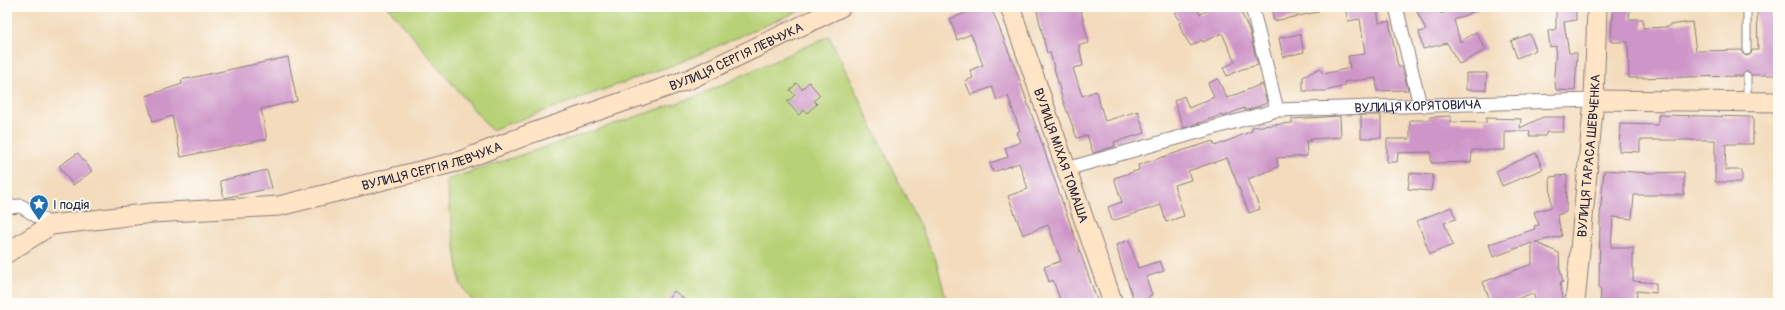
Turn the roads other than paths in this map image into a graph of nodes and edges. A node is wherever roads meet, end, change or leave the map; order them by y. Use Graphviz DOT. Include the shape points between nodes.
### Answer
graph roads {
  1 [pos="841,7"];
  2 [pos="1010,7"];
  3 [pos="1252,7"];
  4 [pos="1396,7"];
  5 [pos="1597,7"];
  6 [pos="1747,7"];
  7 [pos="1747,51"];
  8 [pos="1747,76"];
  9 [pos="1594,100"];
  10 [pos="1747,102"];
  11 [pos="1778,102"];
  12 [pos="1420,105"];
  13 [pos="1277,110"];
  14 [pos="1066,169"];
  15 [pos="7,207"];
  16 [pos="51,225"];
  17 [pos="7,253"];
  18 [pos="1113,303"];
  19 [pos="1575,303"];
  1 -- 16 [label="main road, ВУЛИЦЯ СЕРГІЯ ЛЕВЧУКА" via="690,79 532,133 460,161 279,206 152,214"];
  2 -- 14 [label="main road, ВУЛИЦЯ МІХАЯ ТОМАША"];
  3 -- 13 [label="street"];
  4 -- 12 [label="street"];
  5 -- 9 [label="main road, ВУЛИЦЯ ТАРАСА ШЕВЧЕНКА"];
  6 -- 7 [label="lane"];
  8 -- 10 [label="lane"];
  9 -- 10 [label="main road, ВУЛИЦЯ КОРЯТОВИЧА"];
  9 -- 12 [label="street, ВУЛИЦЯ КОРЯТОВИЧА"];
  9 -- 19 [label="main road, ВУЛИЦЯ ТАРАСА ШЕВЧЕНКА"];
  10 -- 11 [label="main road, ВУЛИЦЯ КОРЯТОВИЧА"];
  12 -- 13 [label="street, ВУЛИЦЯ КОРЯТОВИЧА"];
  13 -- 14 [label="street, ВУЛИЦЯ КОРЯТОВИЧА"];
  14 -- 18 [label="main road, ВУЛИЦЯ МІХАЯ ТОМАША"];
  15 -- 16 [label="street" via="21,206"];
  16 -- 17 [label="main road, ВУЛИЦЯ СЕРГІЯ ЛЕВЧУКА"];
}
